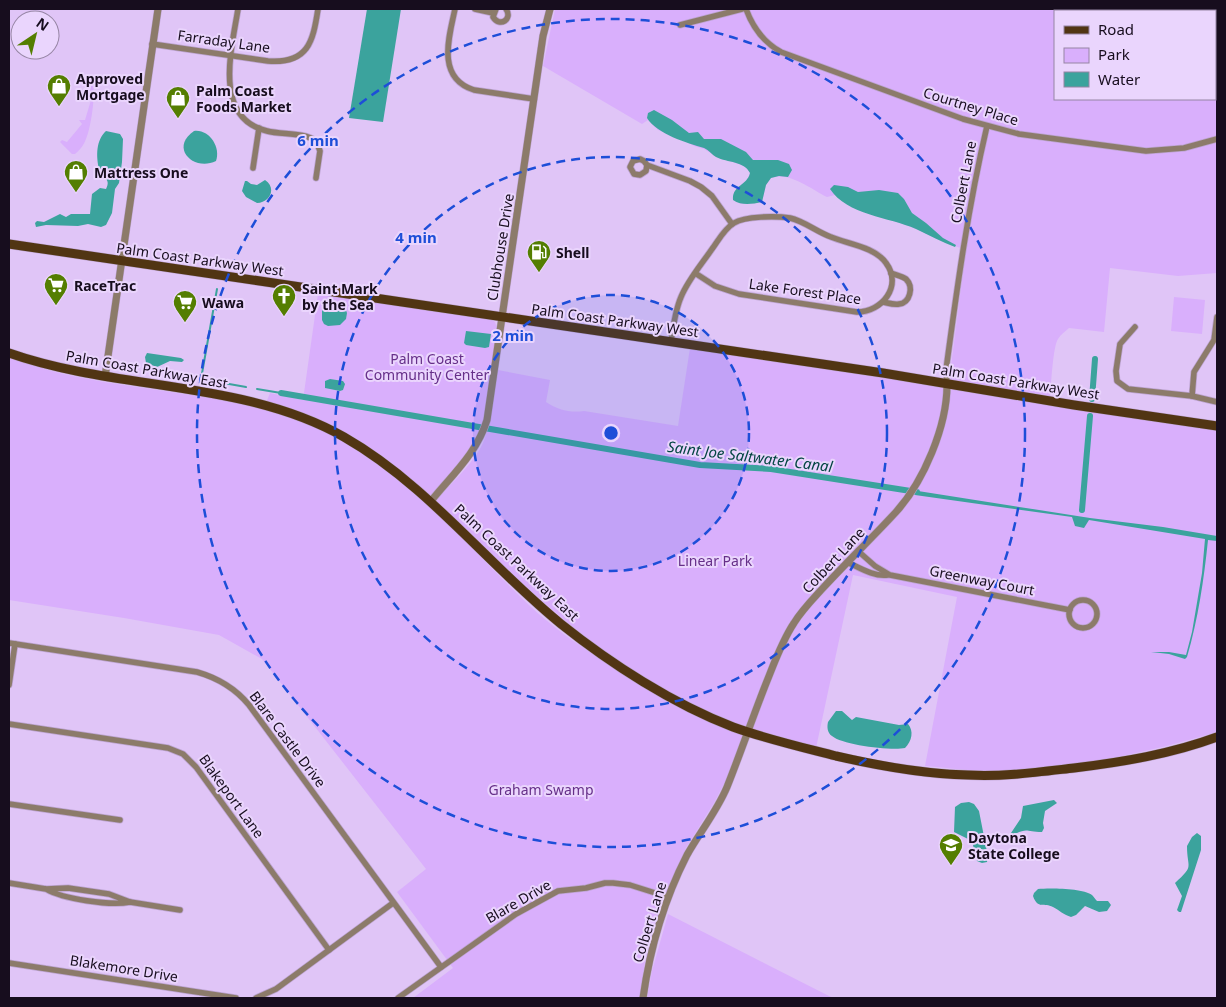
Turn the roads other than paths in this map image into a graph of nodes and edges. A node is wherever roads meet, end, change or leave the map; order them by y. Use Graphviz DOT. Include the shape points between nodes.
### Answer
graph roads {
  1 [pos="158,9"];
  2 [pos="238,9"];
  3 [pos="318,9"];
  4 [pos="455,9"];
  5 [pos="476,9"];
  6 [pos="506,9"];
  7 [pos="550,9"];
  8 [pos="742,9"];
  9 [pos="746,9"];
  10 [pos="495,11"];
  11 [pos="680,25"];
  12 [pos="152,44"];
  13 [pos="231,56"];
  14 [pos="534,99"];
  15 [pos="987,126"];
  16 [pos="259,128"];
  17 [pos="1217,140"];
  18 [pos="647,165"];
  19 [pos="253,168"];
  20 [pos="316,178"];
  21 [pos="732,224"];
  22 [pos="9,244"];
  23 [pos="120,261"];
  24 [pos="694,273"];
  25 [pos="891,273"];
  26 [pos="883,302"];
  27 [pos="502,317"];
  28 [pos="1217,317"];
  29 [pos="1135,327"];
  30 [pos="671,342"];
  31 [pos="9,353"];
  32 [pos="104,377"];
  33 [pos="947,384"];
  34 [pos="1192,396"];
  35 [pos="1217,402"];
  36 [pos="1217,426"];
  37 [pos="431,501"];
  38 [pos="858,551"];
  39 [pos="846,562"];
  40 [pos="890,575"];
  41 [pos="1070,610"];
  42 [pos="12,643"];
  43 [pos="9,685"];
  44 [pos="9,724"];
  45 [pos="748,732"];
  46 [pos="1217,737"];
  47 [pos="9,804"];
  48 [pos="120,820"];
  49 [pos="9,883"];
  50 [pos="668,897"];
  51 [pos="393,903"];
  52 [pos="180,910"];
  53 [pos="329,950"];
  54 [pos="9,963"];
  55 [pos="441,967"];
  56 [pos="236,998"];
  57 [pos="256,998"];
  58 [pos="398,998"];
  59 [pos="643,998"];
  1 -- 12 [label="street"];
  2 -- 13 [label="street"];
  3 -- 13 [label="street, Farraday Lane" via="312,41 295,57 273,62"];
  4 -- 14 [label="street" via="447,54 455,78 474,90"];
  5 -- 10 [label="street"];
  6 -- 10 [label="street" via="508,17 502,22 495,20"];
  7 -- 14 [label="street, Clubhouse Drive"];
  8 -- 11 [label="street"];
  9 -- 15 [label="street, Courtney Place" via="761,36 781,52"];
  12 -- 13 [label="street, Farraday Lane"];
  12 -- 23 [label="street"];
  13 -- 16 [label="street" via="233,102 244,118"];
  14 -- 27 [label="street, Clubhouse Drive"];
  15 -- 17 [label="street, Courtney Place" via="1049,139 1146,151 1184,148"];
  15 -- 33 [label="street, Colbert Lane" via="963,249 946,370"];
  16 -- 19 [label="street"];
  16 -- 20 [label="street" via="315,140 320,150"];
  18 -- 21 [label="street" via="702,187"];
  21 -- 24 [label="street"];
  21 -- 25 [label="street" via="752,218 792,219 876,254"];
  22 -- 23 [label="main road, Palm Coast Parkway West"];
  23 -- 27 [label="main road, Palm Coast Parkway West"];
  23 -- 32 [label="street"];
  24 -- 26 [label="street, Lake Forest Place" via="725,290 757,297 857,312 872,310"];
  24 -- 30 [label="street" via="677,307"];
  25 -- 26 [label="street" via="891,288"];
  25 -- 26 [label="street, Lake Forest Place" via="906,280 910,294 902,304"];
  27 -- 30 [label="main road, Palm Coast Parkway West"];
  27 -- 37 [label="street, Clubhouse Drive" via="484,429 472,453"];
  28 -- 34 [label="street" via="1214,340 1194,372"];
  29 -- 34 [label="street" via="1119,346 1117,381 1128,389"];
  30 -- 33 [label="main road, Palm Coast Parkway West"];
  31 -- 32 [label="main road, Palm Coast Parkway East"];
  32 -- 37 [label="main road, Palm Coast Parkway East" via="236,399 314,422 373,455"];
  33 -- 36 [label="main road, Palm Coast Parkway West"];
  33 -- 38 [label="street, Colbert Lane" via="947,402 940,429 924,469 898,510"];
  34 -- 35 [label="street"];
  37 -- 45 [label="main road, Palm Coast Parkway East" via="526,593 580,638 680,703"];
  38 -- 39 [label="street, Colbert Lane"];
  38 -- 40 [label="street"];
  39 -- 40 [label="street, Greenway Court" via="880,576"];
  39 -- 45 [label="street, Colbert Lane" via="787,634"];
  40 -- 41 [label="street, Greenway Court"];
  41 -- 41 [label="street" via="1072,621 1082,628 1091,625 1097,614 1094,605 1087,600 1074,603"];
  42 -- 43 [label="street"];
  42 -- 51 [label="street, Blare Castle Drive" via="197,672 230,687 250,705"];
  44 -- 53 [label="street, Blakeport Lane" via="168,748 186,756"];
  45 -- 46 [label="main road, Palm Coast Parkway East" via="873,764 969,776 1045,772 1125,761 1158,755"];
  45 -- 50 [label="street, Colbert Lane" via="724,794 689,852"];
  47 -- 48 [label="street"];
  49 -- 52 [label="street" via="46,889 61,896"];
  50 -- 55 [label="street, Blare Drive" via="613,883 558,891 516,914"];
  50 -- 59 [label="street, Colbert Lane" via="649,962"];
  51 -- 53 [label="street"];
  51 -- 55 [label="street, Blare Castle Drive"];
  53 -- 57 [label="street" via="276,989"];
  54 -- 56 [label="street, Blakemore Drive"];
  55 -- 58 [label="street, Blare Drive"];
}
